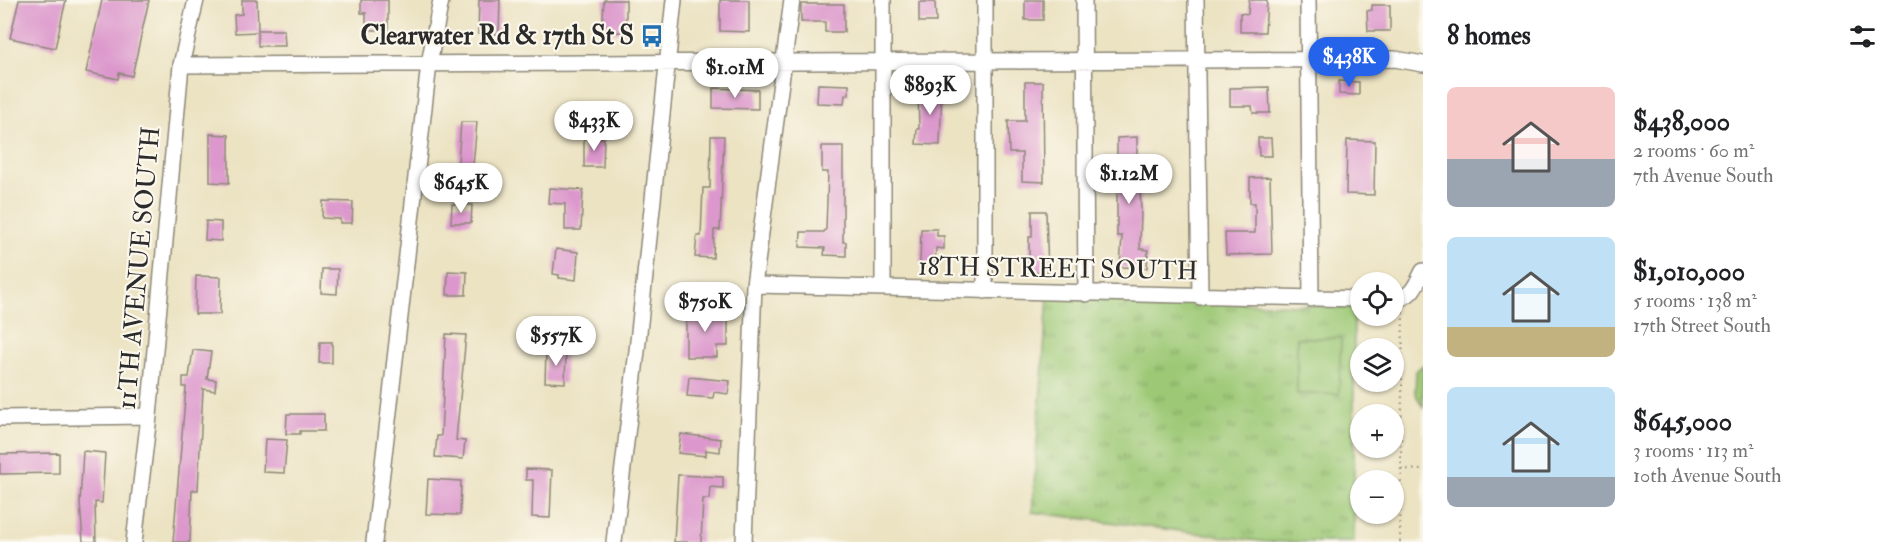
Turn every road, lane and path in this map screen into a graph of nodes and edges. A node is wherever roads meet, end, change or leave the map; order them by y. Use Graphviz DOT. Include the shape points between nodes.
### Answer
graph roads {
  1 [pos="196,0"];
  2 [pos="441,0"];
  3 [pos="674,0"];
  4 [pos="792,0"];
  5 [pos="883,0"];
  6 [pos="985,0"];
  7 [pos="1084,0"];
  8 [pos="1197,0"];
  9 [pos="1308,0"];
  10 [pos="1309,59"];
  11 [pos="1085,62"];
  12 [pos="1197,62"];
  13 [pos="666,63"];
  14 [pos="783,63"];
  15 [pos="883,63"];
  16 [pos="985,63"];
  17 [pos="181,64"];
  18 [pos="429,64"];
  19 [pos="1423,64"];
  20 [pos="1423,270"];
  21 [pos="754,285"];
  22 [pos="883,288"];
  23 [pos="985,291"];
  24 [pos="1086,294"];
  25 [pos="1404,296"];
  26 [pos="1200,297"];
  27 [pos="1311,299"];
  28 [pos="1350,300"];
  29 [pos="1404,326"];
  30 [pos="149,416"];
  31 [pos="0,418"];
  32 [pos="1401,469"];
  33 [pos="1423,470"];
  34 [pos="134,542"];
  35 [pos="374,542"];
  36 [pos="614,542"];
  37 [pos="744,542"];
  38 [pos="1400,542"];
  1 -- 17 [label="street, 11TH AVENUE SOUTH"];
  2 -- 18 [label="street"];
  3 -- 13 [label="street"];
  4 -- 14 [label="street"];
  5 -- 15 [label="street"];
  6 -- 16 [label="street"];
  7 -- 11 [label="street"];
  8 -- 12 [label="street"];
  9 -- 10 [label="street"];
  10 -- 12 [label="street"];
  10 -- 19 [label="street" via="1395,59"];
  10 -- 27 [label="street"];
  11 -- 12 [label="street"];
  11 -- 16 [label="street"];
  11 -- 24 [label="street"];
  12 -- 26 [label="street"];
  13 -- 14 [label="street"];
  13 -- 18 [label="street"];
  13 -- 36 [label="street" via="638,351"];
  14 -- 15 [label="street"];
  14 -- 21 [label="street"];
  15 -- 16 [label="street"];
  15 -- 22 [label="street"];
  16 -- 23 [label="street"];
  17 -- 18 [label="street"];
  17 -- 30 [label="street, 11TH AVENUE SOUTH"];
  18 -- 35 [label="street"];
  20 -- 25 [label="street" via="1413,291"];
  21 -- 22 [label="street, 18TH STREET SOUTH"];
  21 -- 37 [label="street"];
  22 -- 23 [label="street, 18TH STREET SOUTH"];
  23 -- 24 [label="street, 18TH STREET SOUTH"];
  24 -- 26 [label="street, 18TH STREET SOUTH"];
  26 -- 27 [label="street, 18TH STREET SOUTH"];
  27 -- 28 [label="street, 18TH STREET SOUTH"];
  29 -- 32 [label="path"];
  30 -- 31 [label="street"];
  30 -- 34 [label="street, 11TH AVENUE SOUTH"];
  32 -- 33 [label="path"];
  32 -- 38 [label="path"];
}
